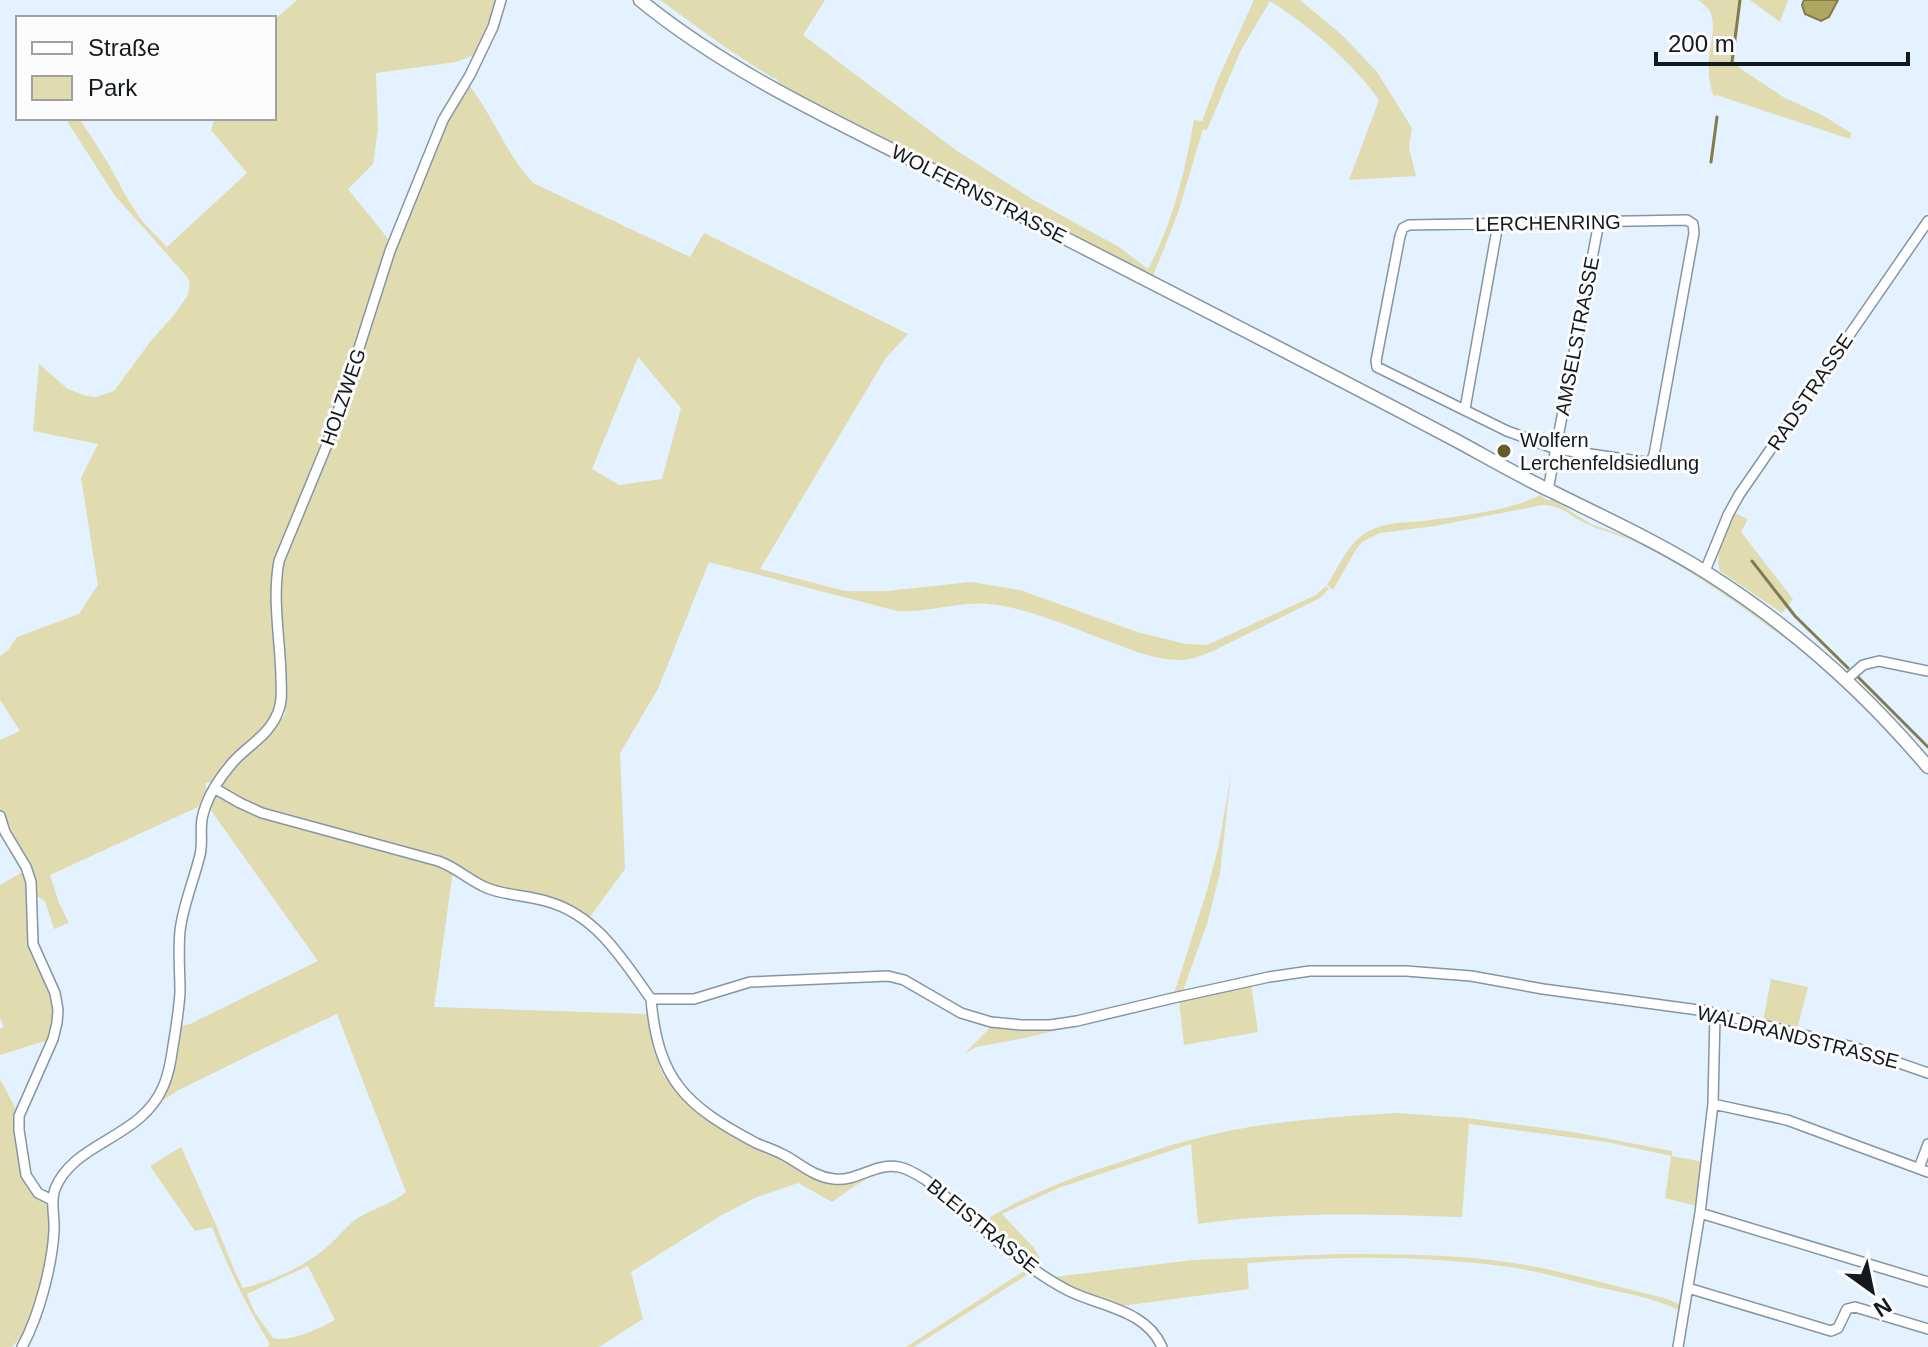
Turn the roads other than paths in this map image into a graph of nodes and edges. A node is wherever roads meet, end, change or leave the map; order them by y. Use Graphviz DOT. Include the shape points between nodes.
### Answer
graph roads {
  1 [pos="501,0"];
  2 [pos="640,0"];
  3 [pos="1928,221"];
  4 [pos="1599,222"];
  5 [pos="1498,224"];
  6 [pos="1465,409"];
  7 [pos="1556,449"];
  8 [pos="1548,490"];
  9 [pos="1705,571"];
  10 [pos="1928,671"];
  11 [pos="1846,680"];
  12 [pos="1928,767"];
  13 [pos="214,788"];
  14 [pos="0,816"];
  15 [pos="651,999"];
  16 [pos="1715,1014"];
  17 [pos="1928,1073"];
  18 [pos="1713,1104"];
  19 [pos="1928,1144"];
  20 [pos="1923,1170"];
  21 [pos="52,1200"];
  22 [pos="1700,1213"];
  23 [pos="1928,1282"];
  24 [pos="1688,1288"];
  25 [pos="1928,1329"];
  26 [pos="22,1347"];
  27 [pos="1162,1347"];
  28 [pos="1678,1347"];
  1 -- 13 [label="street, HOLZWEG" via="470,75 443,120 390,251 326,447 279,561 279,711"];
  2 -- 8 [label="main road, WOLFERNSTRASSE" via="702,47 796,101"];
  3 -- 9 [label="street, RADSTRASSE" via="1739,495"];
  4 -- 5 [label="street, LERCHENRING"];
  4 -- 7 [label="street, AMSELSTRASSE"];
  4 -- 7 [label="street, LERCHENRING" via="1693,224 1654,455 1645,462"];
  5 -- 6 [label="street"];
  5 -- 6 [label="street, LERCHENRING" via="1403,228 1376,361 1377,367"];
  6 -- 7 [label="street, LERCHENRING"];
  7 -- 8 [label="street"];
  8 -- 9 [label="main road, WOLFERNSTRASSE"];
  9 -- 11 [label="main road, WOLFERNSTRASSE" via="1792,632"];
  10 -- 11 [label="street" via="1879,661 1863,665"];
  11 -- 12 [label="main road, WOLFERNSTRASSE"];
  13 -- 15 [label="street" via="262,813 438,861 484,887 567,909 599,931"];
  13 -- 21 [label="street" via="181,926 179,1002 166,1081 142,1117 72,1164"];
  14 -- 21 [label="street" via="31,882 33,944 58,1010 53,1039 19,1116 26,1175 38,1193"];
  15 -- 16 [label="street, WALDRANDSTRASSE" via="694,999 750,982 888,976 961,1013 991,1022 1050,1025 1269,977 1346,970 1471,976"];
  15 -- 27 [label="street, BLEISTRASSE" via="668,1072 696,1106 825,1178 847,1179 890,1166 916,1174 1022,1261 1070,1291 1136,1317"];
  16 -- 17 [label="street, WALDRANDSTRASSE" via="1853,1047"];
  16 -- 18 [label="street"];
  18 -- 20 [label="street" via="1787,1120"];
  18 -- 22 [label="street"];
  19 -- 20 [label="street"];
  21 -- 26 [label="street" via="50,1266"];
  22 -- 23 [label="street"];
  22 -- 24 [label="street"];
  24 -- 25 [label="street" via="1831,1331 1847,1309 1855,1307"];
  24 -- 28 [label="street"];
}
